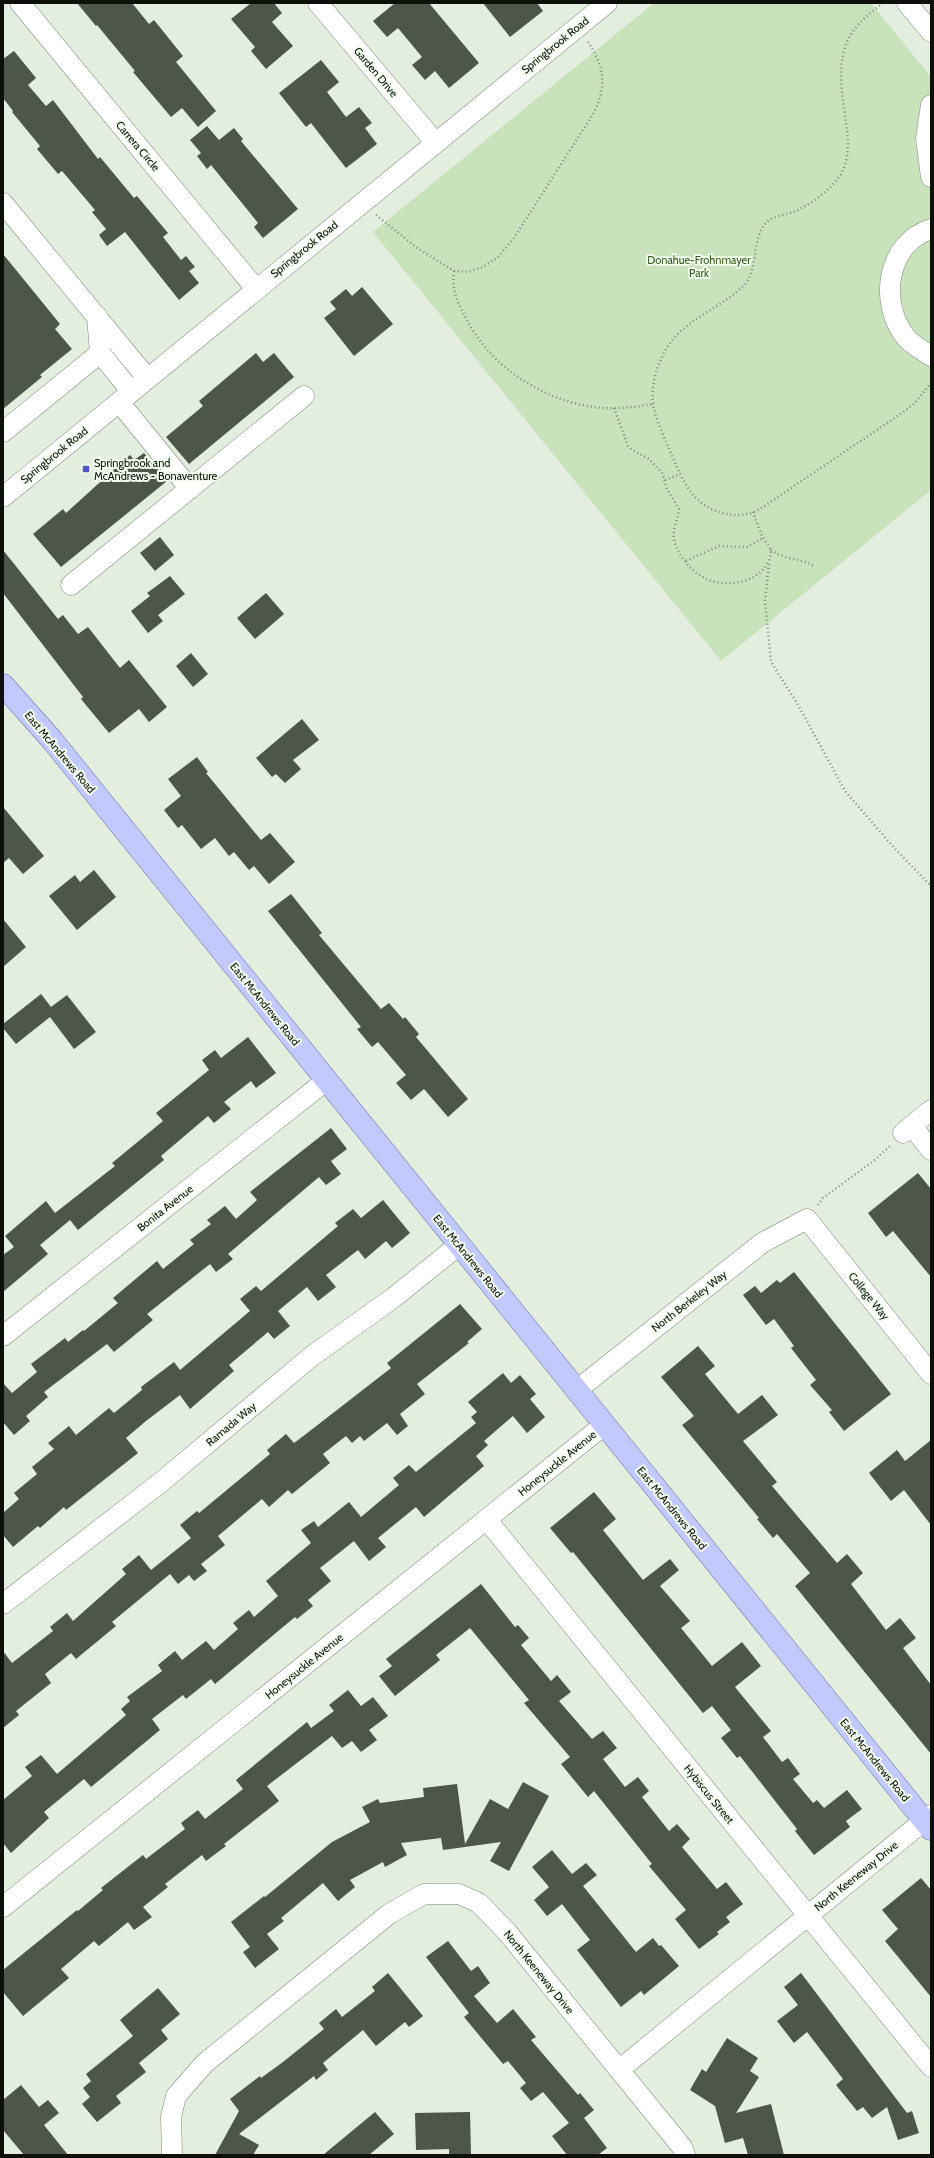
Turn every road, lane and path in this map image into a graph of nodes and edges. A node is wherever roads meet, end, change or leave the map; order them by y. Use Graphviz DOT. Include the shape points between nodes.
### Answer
graph roads {
  1 [pos="20,3"];
  2 [pos="318,3"];
  3 [pos="883,3"];
  4 [pos="907,3"];
  5 [pos="597,6"];
  6 [pos="577,27"];
  7 [pos="931,32"];
  8 [pos="931,105"];
  9 [pos="435,142"];
  10 [pos="931,177"];
  11 [pos="362,202"];
  12 [pos="3,203"];
  13 [pos="931,229"];
  14 [pos="454,271"];
  15 [pos="256,289"];
  16 [pos="97,316"];
  17 [pos="100,353"];
  18 [pos="931,356"];
  19 [pos="148,378"];
  20 [pos="931,383"];
  21 [pos="125,396"];
  22 [pos="304,396"];
  23 [pos="653,404"];
  24 [pos="614,408"];
  25 [pos="3,432"];
  26 [pos="680,474"];
  27 [pos="665,480"];
  28 [pos="190,489"];
  29 [pos="3,497"];
  30 [pos="753,512"];
  31 [pos="763,538"];
  32 [pos="771,550"];
  33 [pos="686,561"];
  34 [pos="769,564"];
  35 [pos="814,566"];
  36 [pos="72,585"];
  37 [pos="3,685"];
  38 [pos="931,886"];
  39 [pos="327,1080"];
  40 [pos="931,1110"];
  41 [pos="907,1130"];
  42 [pos="931,1150"];
  43 [pos="807,1219"];
  44 [pos="459,1245"];
  45 [pos="3,1336"];
  46 [pos="931,1374"];
  47 [pos="577,1390"];
  48 [pos="604,1424"];
  49 [pos="488,1520"];
  50 [pos="3,1604"];
  51 [pos="929,1821"];
  52 [pos="3,1907"];
  53 [pos="808,1916"];
  54 [pos="931,2067"];
  55 [pos="619,2070"];
  56 [pos="172,2155"];
  57 [pos="685,2155"];
  1 -- 15 [label="street, Carrera Circle"];
  2 -- 9 [label="street, Garden Drive"];
  3 -- 23 [label="path" via="857,26 846,43 840,77 848,142 841,173 828,190 812,201 796,211 766,222 754,254 750,278 738,291 685,327 675,337 657,370"];
  4 -- 7 [label="street"];
  5 -- 6 [label="street, Springbrook Road"];
  6 -- 9 [label="street, Springbrook Road"];
  6 -- 14 [label="path" via="597,57 603,78 602,96 595,111 514,238 498,257 483,267 468,272"];
  8 -- 10 [label="street" via="926,138"];
  9 -- 11 [label="street, Springbrook Road"];
  11 -- 14 [label="path" via="416,247"];
  11 -- 15 [label="street, Springbrook Road"];
  12 -- 16 [label="street"];
  13 -- 18 [label="street" via="910,242 897,256 889,295 893,316 904,336"];
  14 -- 24 [label="path" via="454,290 459,306 479,341 508,369 554,397 602,408"];
  15 -- 19 [label="street, Springbrook Road"];
  16 -- 17 [label="street"];
  16 -- 19 [label="street"];
  17 -- 21 [label="street"];
  17 -- 25 [label="street"];
  19 -- 21 [label="street, Springbrook Road"];
  20 -- 30 [label="path" via="915,403 902,413"];
  21 -- 28 [label="street"];
  21 -- 29 [label="street, Springbrook Road"];
  22 -- 28 [label="street"];
  23 -- 24 [label="path"];
  23 -- 26 [label="path"];
  24 -- 27 [label="path" via="628,446 656,464"];
  26 -- 27 [label="path"];
  26 -- 30 [label="path" via="687,488 697,499 713,510 729,515"];
  27 -- 33 [label="path" via="679,509 674,538"];
  28 -- 36 [label="street"];
  30 -- 31 [label="path"];
  31 -- 32 [label="path"];
  31 -- 33 [label="path" via="747,548 719,546"];
  32 -- 34 [label="path"];
  32 -- 35 [label="path" via="788,559 805,561"];
  33 -- 34 [label="path" via="692,569 710,580 734,583 753,578"];
  34 -- 38 [label="path" via="765,600 770,662 797,703 845,791"];
  37 -- 39 [label="main road, East McAndrews Road" via="52,740"];
  39 -- 44 [label="main road, East McAndrews Road"];
  39 -- 45 [label="street, Bonita Avenue"];
  40 -- 41 [label="street"];
  41 -- 42 [label="street"];
  41 -- 43 [label="path" via="876,1159 823,1198"];
  43 -- 46 [label="street, College Way"];
  43 -- 47 [label="street, North Berkeley Way" via="762,1243"];
  44 -- 47 [label="main road, East McAndrews Road"];
  44 -- 50 [label="street, Ramada Way" via="393,1298 312,1356 160,1484"];
  47 -- 48 [label="main road, East McAndrews Road"];
  48 -- 49 [label="street, Honeysuckle Avenue"];
  48 -- 51 [label="main road, East McAndrews Road"];
  49 -- 52 [label="street, Honeysuckle Avenue"];
  49 -- 53 [label="street, Hybiscus Street"];
  51 -- 53 [label="street, North Keeneway Drive"];
  53 -- 54 [label="street, Hybiscus Street"];
  53 -- 55 [label="street, North Keeneway Drive"];
  55 -- 56 [label="street, North Keeneway Drive" via="507,1932 479,1903 458,1894 424,1894 389,1914 205,2063 176,2096 171,2117"];
  55 -- 57 [label="street" via="682,2147"];
}
